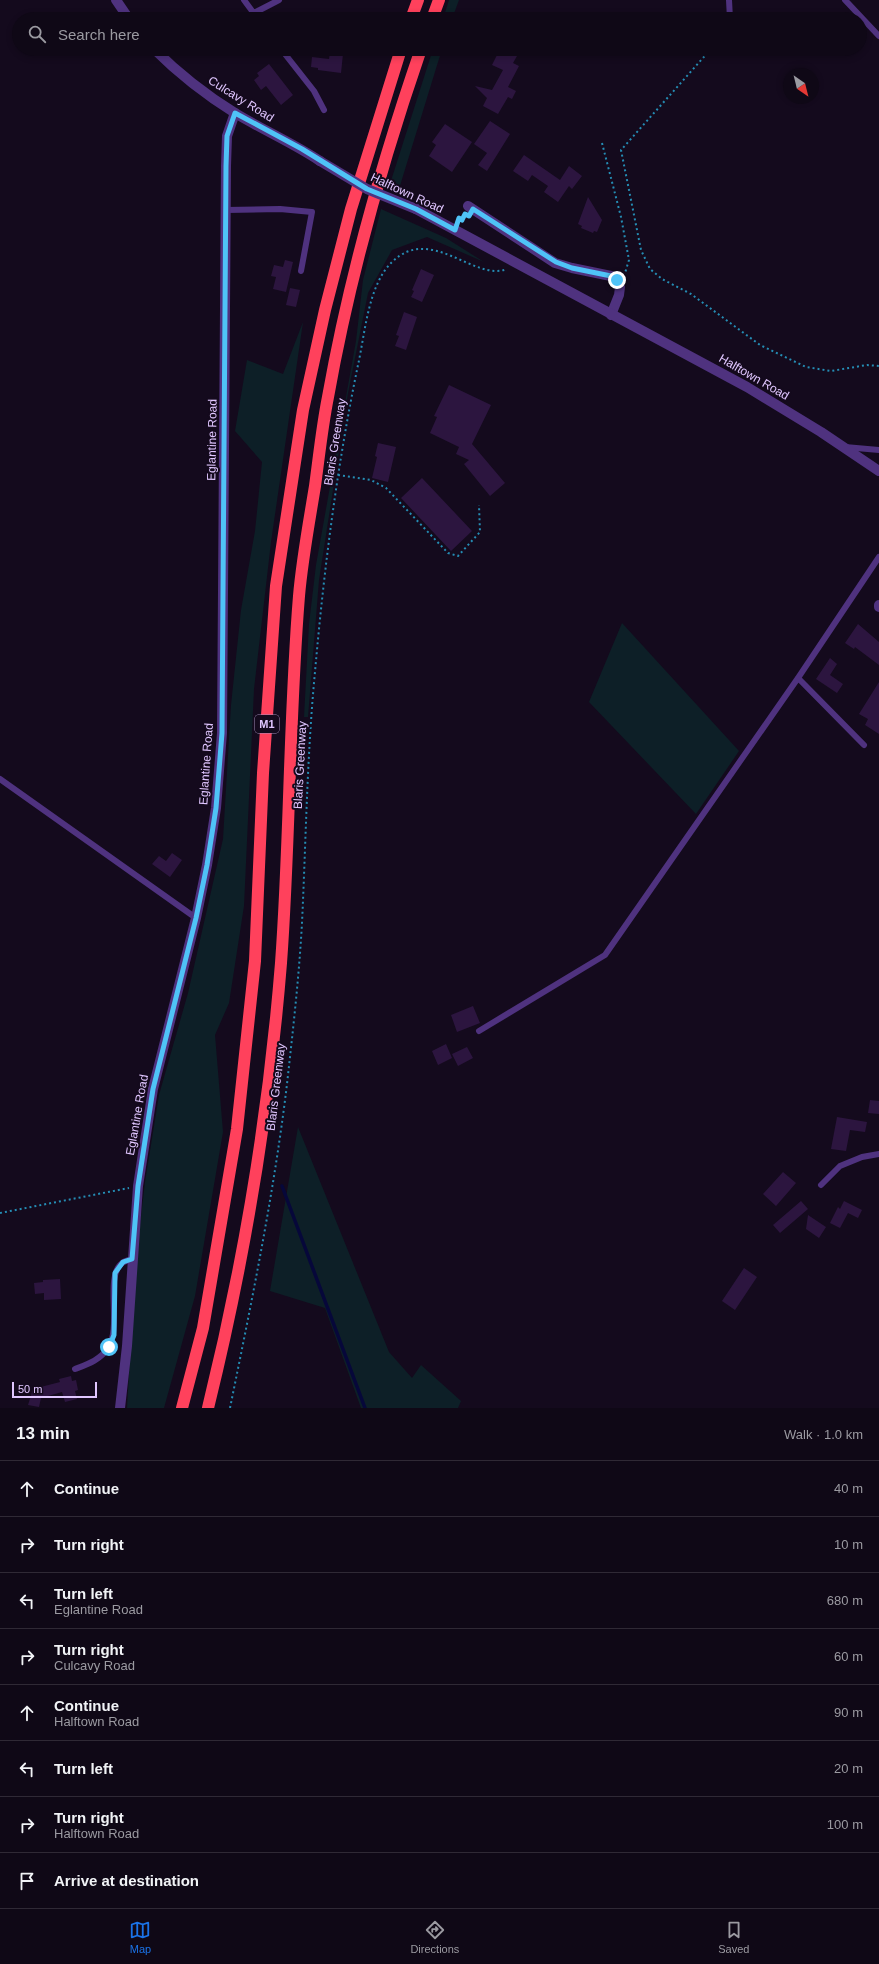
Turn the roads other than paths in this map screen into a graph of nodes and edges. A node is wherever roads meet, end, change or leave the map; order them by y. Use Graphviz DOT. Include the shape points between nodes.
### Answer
graph roads {
  1 [pos="116,0"];
  2 [pos="244,0"];
  3 [pos="279,0"];
  4 [pos="418,0"];
  5 [pos="439,0"];
  6 [pos="729,0"];
  7 [pos="845,0"];
  8 [pos="125,12"];
  9 [pos="253,12"];
  10 [pos="256,12"];
  11 [pos="414,12"];
  12 [pos="435,12"];
  13 [pos="730,12"];
  14 [pos="856,12"];
  15 [pos="867,23"];
  16 [pos="879,36"];
  17 [pos="161,56"];
  18 [pos="286,56"];
  19 [pos="399,56"];
  20 [pos="419,56"];
  21 [pos="324,110"];
  22 [pos="235,113"];
  23 [pos="320,161"];
  24 [pos="470,208"];
  25 [pos="226,210"];
  26 [pos="301,271"];
  27 [pos="611,315"];
  28 [pos="844,447"];
  29 [pos="879,450"];
  30 [pos="879,471"];
  31 [pos="879,557"];
  32 [pos="798,678"];
  33 [pos="864,745"];
  34 [pos="0,779"];
  35 [pos="196,918"];
  36 [pos="479,1031"];
  37 [pos="879,1154"];
  38 [pos="822,1185"];
  39 [pos="132,1259"];
  40 [pos="75,1369"];
  41 [pos="120,1408"];
  42 [pos="182,1408"];
  43 [pos="208,1408"];
  1 -- 8 [label="street"];
  2 -- 9 [label="lane"];
  3 -- 10 [label="lane"];
  4 -- 11 [label="highway"];
  5 -- 12 [label="highway"];
  6 -- 13 [label="lane"];
  7 -- 14 [label="lane"];
  15 -- 16 [label="lane"];
  17 -- 22 [label="street, Culcavy Road" via="180,74"];
  18 -- 21 [label="lane" via="314,91"];
  19 -- 42 [label="highway, M1" via="351,209 303,410 276,586 263,773 255,961 237,1129 203,1328"];
  20 -- 43 [label="highway, M1" via="398,116 371,211 347,304 328,397 299,593 281,962 273,1041 248,1220 228,1328"];
  22 -- 23 [label="street, Culcavy Road"];
  22 -- 25 [label="street, Eglantine Road" via="227,136"];
  23 -- 27 [label="street, Halftown Road, bridge" via="367,189 416,209"];
  24 -- 27 [label="street" via="556,262 611,276 617,280 620,287 619,295"];
  25 -- 26 [label="lane" via="280,209 312,212"];
  25 -- 35 [label="street, Eglantine Road" via="222,733 216,808"];
  27 -- 28 [label="street, Halftown Road" via="746,386"];
  28 -- 29 [label="lane"];
  28 -- 30 [label="street, Halftown Road"];
  31 -- 32 [label="lane"];
  32 -- 33 [label="lane"];
  32 -- 36 [label="lane" via="605,955"];
  34 -- 35 [label="lane"];
  35 -- 39 [label="street, Eglantine Road" via="153,1089 138,1186"];
  37 -- 38 [label="lane" via="862,1157 840,1166"];
  39 -- 40 [label="lane" via="123,1262 115,1273 114,1335 109,1347 94,1362"];
  39 -- 41 [label="street, Eglantine Road" via="127,1346"];
}
